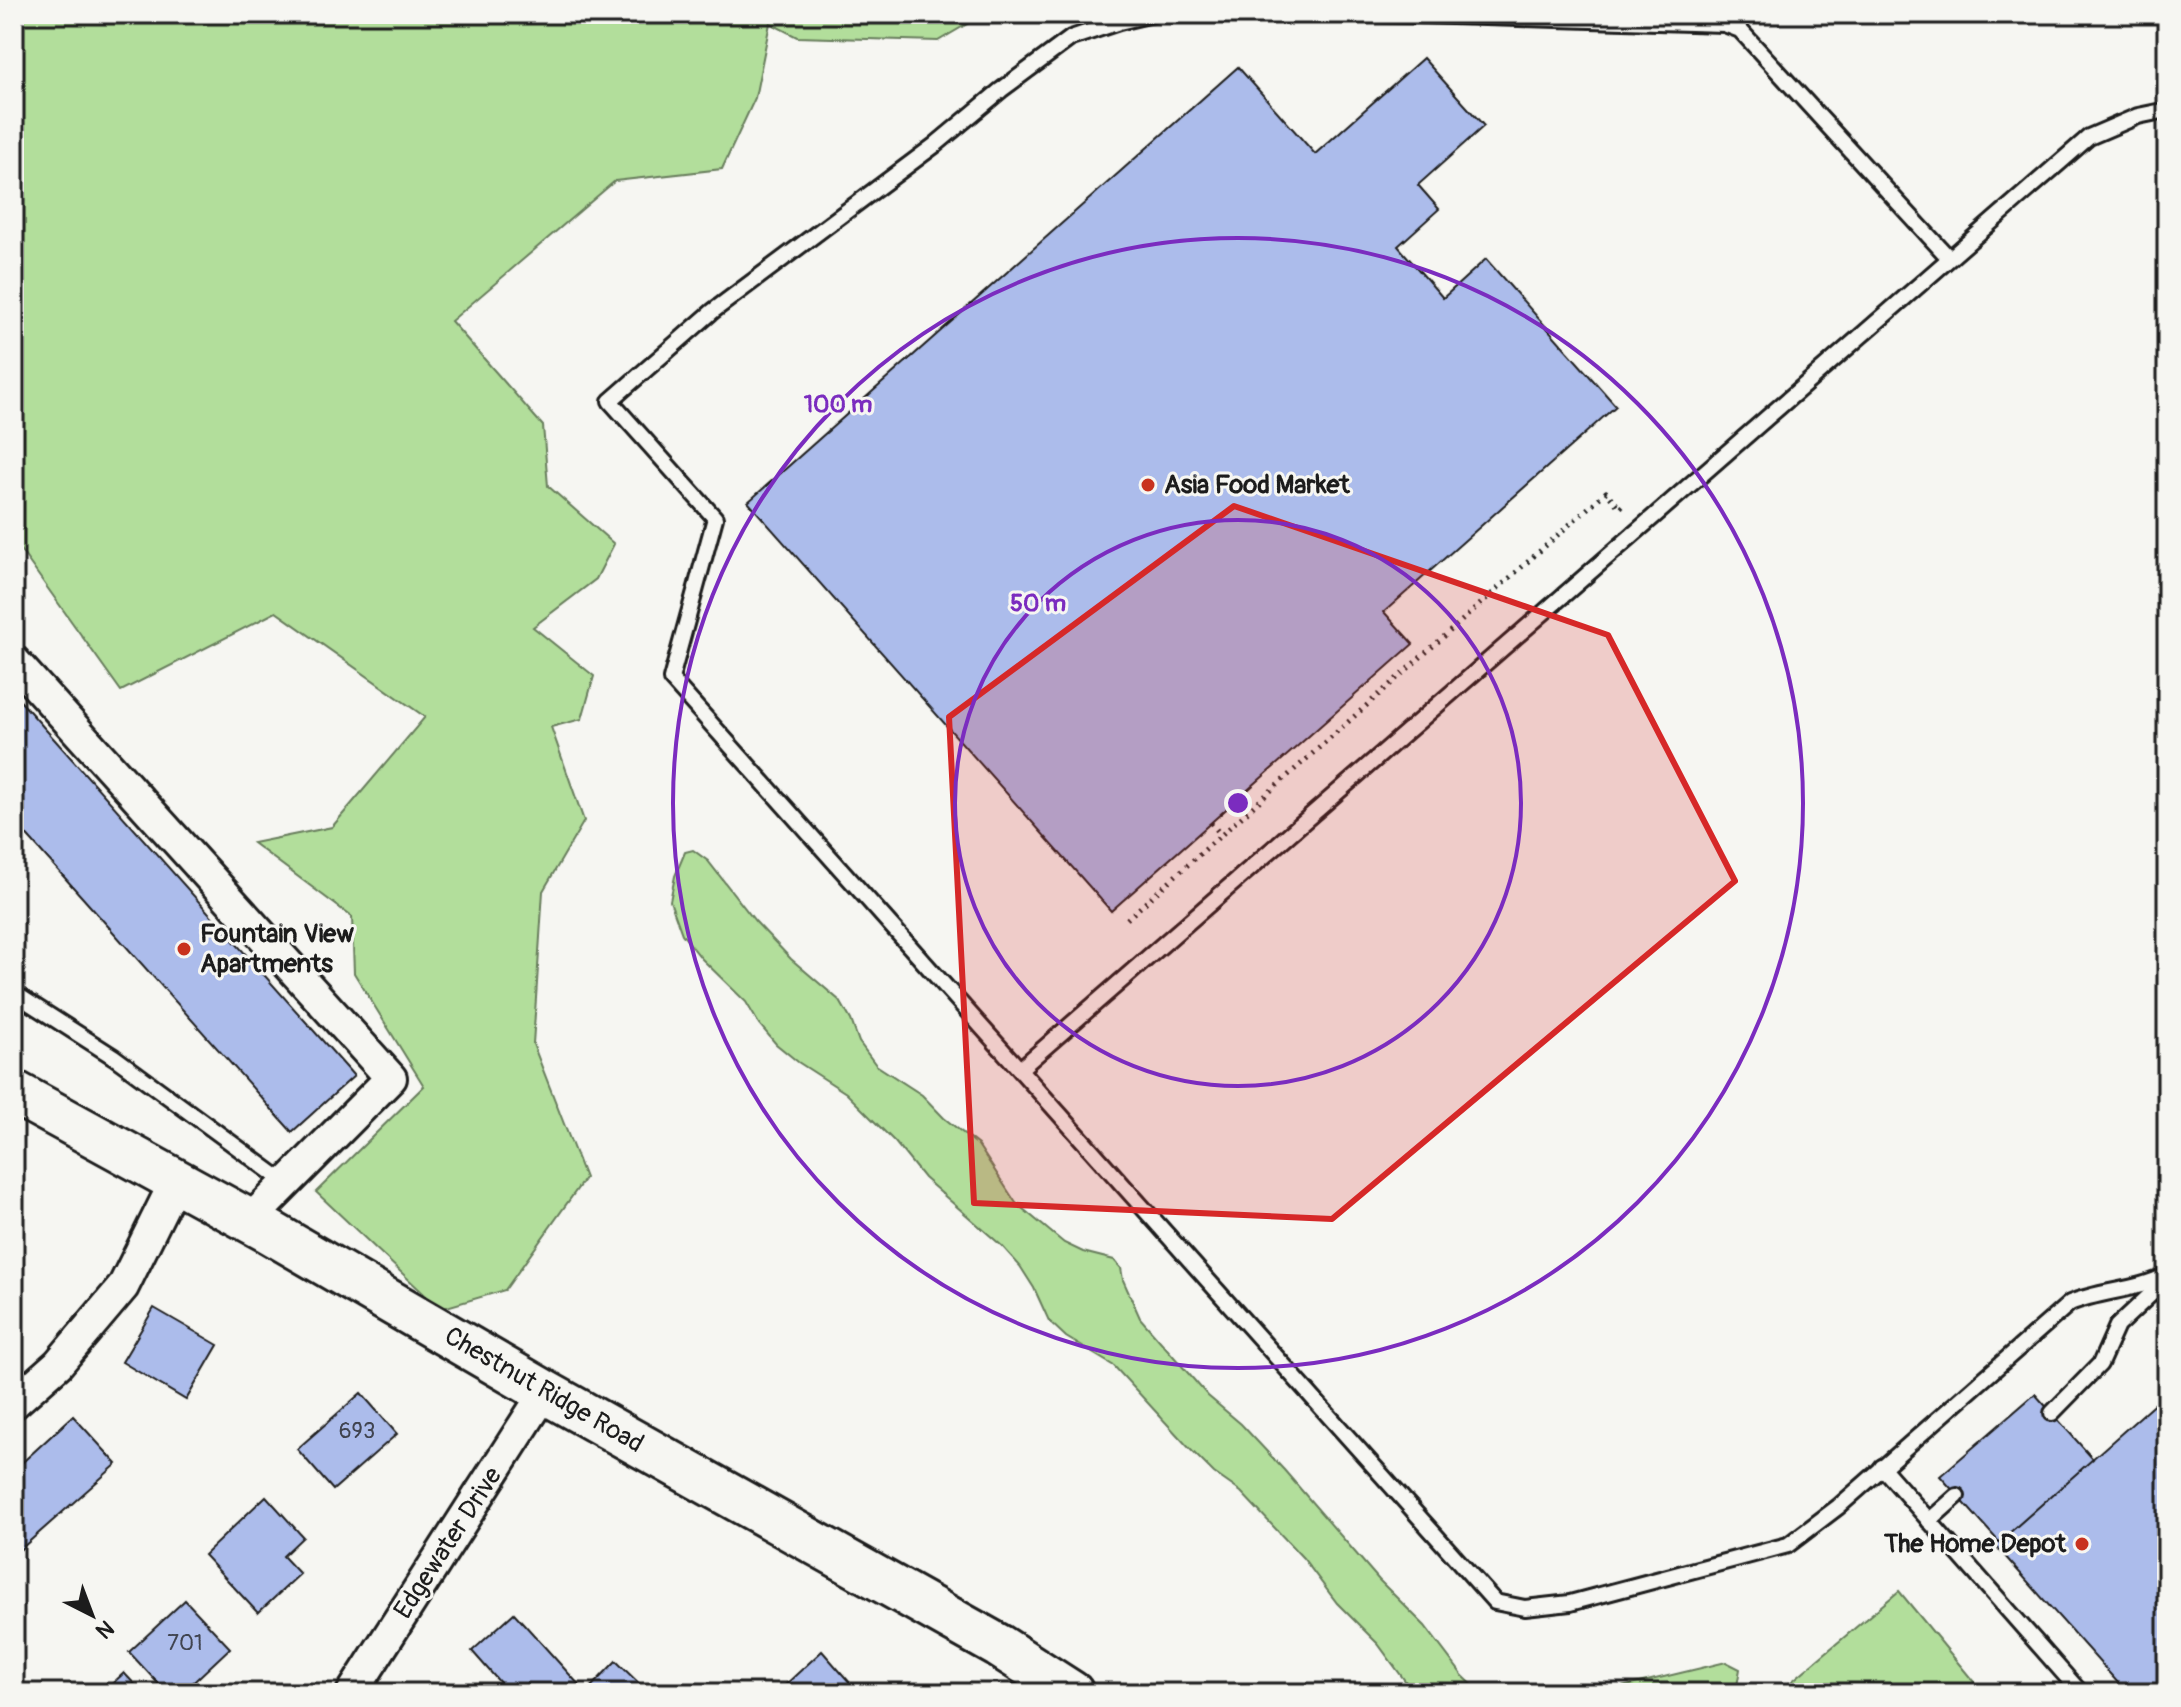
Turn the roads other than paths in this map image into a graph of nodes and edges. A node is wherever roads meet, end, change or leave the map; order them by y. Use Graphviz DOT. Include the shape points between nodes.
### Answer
graph roads {
  1 [pos="1153,14"];
  2 [pos="1384,14"];
  3 [pos="2167,110"];
  4 [pos="1949,258"];
  5 [pos="14,661"];
  6 [pos="14,993"];
  7 [pos="1020,1069"];
  8 [pos="14,1092"];
  9 [pos="175,1182"];
  10 [pos="286,1183"];
  11 [pos="249,1221"];
  12 [pos="2167,1277"];
  13 [pos="545,1392"];
  14 [pos="14,1403"];
  15 [pos="2052,1413"];
  16 [pos="1882,1467"];
  17 [pos="1957,1496"];
  18 [pos="1929,1521"];
  19 [pos="352,1693"];
  20 [pos="1072,1693"];
  21 [pos="2081,1693"];
  1 -- 7 [label="lane" via="1071,38 713,311 610,401 715,518 671,679"];
  2 -- 4 [label="lane" via="1724,24 1740,30"];
  3 -- 4 [label="lane" via="2089,137"];
  4 -- 7 [label="lane"];
  5 -- 10 [label="street" via="391,1078"];
  6 -- 10 [label="lane" via="114,1057"];
  7 -- 16 [label="lane" via="1495,1602 1525,1608 1570,1603 1788,1545"];
  8 -- 9 [label="street, Chestnut Ridge Road"];
  9 -- 11 [label="street, Chestnut Ridge Road"];
  9 -- 14 [label="street" via="123,1287 58,1364"];
  10 -- 11 [label="street"];
  11 -- 13 [label="street, Chestnut Ridge Road"];
  12 -- 15 [label="lane" via="2117,1326 2100,1364"];
  12 -- 16 [label="lane" via="2070,1303"];
  13 -- 19 [label="street, Edgewater Drive"];
  13 -- 20 [label="street, Chestnut Ridge Road" via="999,1646"];
  16 -- 18 [label="lane"];
  17 -- 18 [label="lane"];
  18 -- 21 [label="lane"];
}
